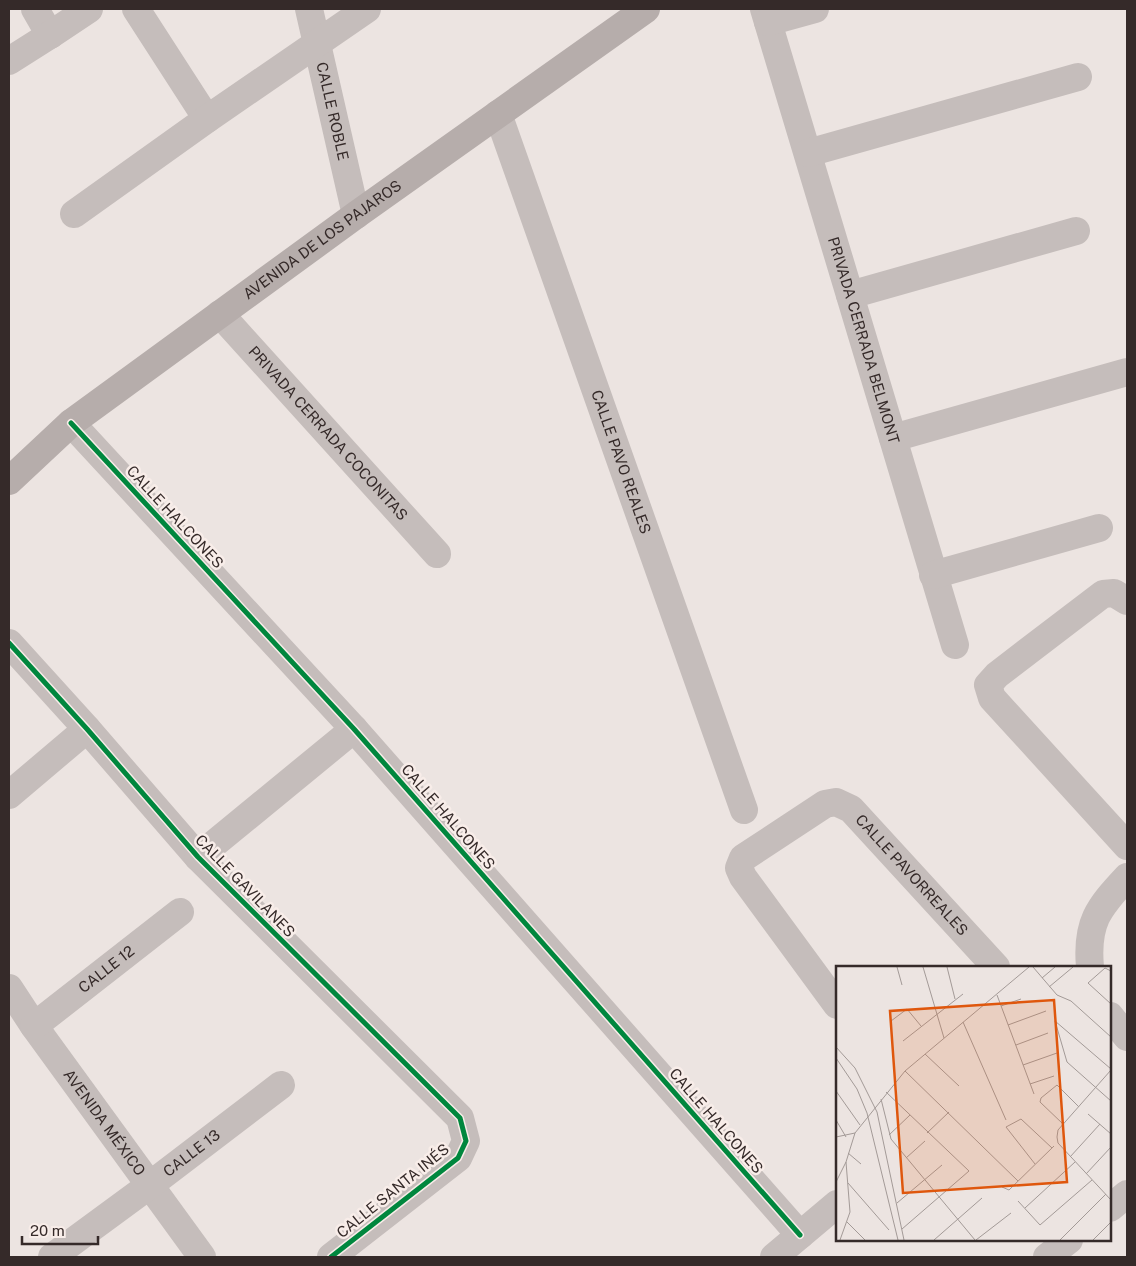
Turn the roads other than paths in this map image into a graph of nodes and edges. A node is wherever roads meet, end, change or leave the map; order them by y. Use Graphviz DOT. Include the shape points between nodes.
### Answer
graph roads {
  1 [pos="35,9"];
  2 [pos="89,9"];
  3 [pos="136,9"];
  4 [pos="309,9"];
  5 [pos="367,9"];
  6 [pos="646,9"];
  7 [pos="815,9"];
  8 [pos="766,15"];
  9 [pos="50,35"];
  10 [pos="316,43"];
  11 [pos="9,61"];
  12 [pos="1078,77"];
  13 [pos="498,114"];
  14 [pos="207,119"];
  15 [pos="808,153"];
  16 [pos="74,214"];
  17 [pos="356,215"];
  18 [pos="1076,231"];
  19 [pos="850,295"];
  20 [pos="220,314"];
  21 [pos="1127,372"];
  22 [pos="71,423"];
  23 [pos="893,438"];
  24 [pos="9,481"];
  25 [pos="1099,528"];
  26 [pos="437,554"];
  27 [pos="933,575"];
  28 [pos="1127,601"];
  29 [pos="9,643"];
  30 [pos="955,645"];
  31 [pos="87,729"];
  32 [pos="354,729"];
  33 [pos="9,795"];
  34 [pos="744,810"];
  35 [pos="1127,846"];
  36 [pos="198,858"];
  37 [pos="1127,877"];
  38 [pos="180,912"];
  39 [pos="995,966"];
  40 [pos="1090,966"];
  41 [pos="9,988"];
  42 [pos="836,1004"];
  43 [pos="1111,1017"];
  44 [pos="34,1026"];
  45 [pos="1127,1037"];
  46 [pos="282,1085"];
  47 [pos="466,1141"];
  48 [pos="150,1186"];
  49 [pos="1127,1194"];
  50 [pos="836,1205"];
  51 [pos="1111,1207"];
  52 [pos="800,1235"];
  53 [pos="1068,1241"];
  54 [pos="52,1257"];
  55 [pos="202,1257"];
  56 [pos="331,1257"];
  57 [pos="774,1257"];
  58 [pos="1047,1257"];
  1 -- 9 [label="street"];
  2 -- 9 [label="street"];
  3 -- 14 [label="street"];
  4 -- 10 [label="street, CALLE ROBLE"];
  5 -- 10 [label="street"];
  6 -- 13 [label="main road, AVENIDA DE LOS PAJAROS"];
  7 -- 8 [label="street"];
  8 -- 15 [label="street, PRIVADA CERRADA BELMONT"];
  9 -- 11 [label="street"];
  10 -- 14 [label="street"];
  10 -- 17 [label="street, CALLE ROBLE"];
  12 -- 15 [label="street"];
  13 -- 17 [label="main road, AVENIDA DE LOS PAJAROS"];
  13 -- 34 [label="street, CALLE PAVO REALES"];
  14 -- 16 [label="street"];
  15 -- 19 [label="street, PRIVADA CERRADA BELMONT"];
  17 -- 20 [label="main road, AVENIDA DE LOS PAJAROS"];
  18 -- 19 [label="street"];
  19 -- 23 [label="street, PRIVADA CERRADA BELMONT"];
  20 -- 22 [label="main road, AVENIDA DE LOS PAJAROS"];
  20 -- 26 [label="street, PRIVADA CERRADA COCONITAS"];
  21 -- 23 [label="street, PRIVADA CERRADA BELMONT"];
  22 -- 24 [label="main road, AVENIDA DE LOS PAJAROS"];
  22 -- 32 [label="street, CALLE HALCONES"];
  23 -- 27 [label="street"];
  25 -- 27 [label="street"];
  27 -- 30 [label="street"];
  28 -- 35 [label="street" via="1114,593 1103,594 988,685 992,698"];
  29 -- 31 [label="street, CALLE GAVILANES"];
  31 -- 33 [label="street"];
  31 -- 36 [label="street, CALLE GAVILANES"];
  32 -- 36 [label="street"];
  32 -- 52 [label="street, CALLE HALCONES"];
  36 -- 47 [label="street, CALLE GAVILANES" via="460,1118"];
  37 -- 40 [label="street" via="1104,901 1092,924 1088,950"];
  38 -- 44 [label="street, CALLE 12"];
  39 -- 42 [label="street, CALLE PAVORREALES" via="851,808 836,802 825,804 743,858 739,868"];
  41 -- 44 [label="street, AVENIDA MÉXICO"];
  43 -- 45 [label="street"];
  44 -- 48 [label="street, AVENIDA MÉXICO"];
  46 -- 48 [label="street, CALLE 13"];
  47 -- 56 [label="street, CALLE SANTA INÉS" via="458,1158"];
  48 -- 54 [label="street, CALLE 13"];
  48 -- 55 [label="street, AVENIDA MÉXICO"];
  49 -- 51 [label="street"];
  50 -- 52 [label="street"];
  52 -- 57 [label="street"];
  53 -- 58 [label="street"];
}
